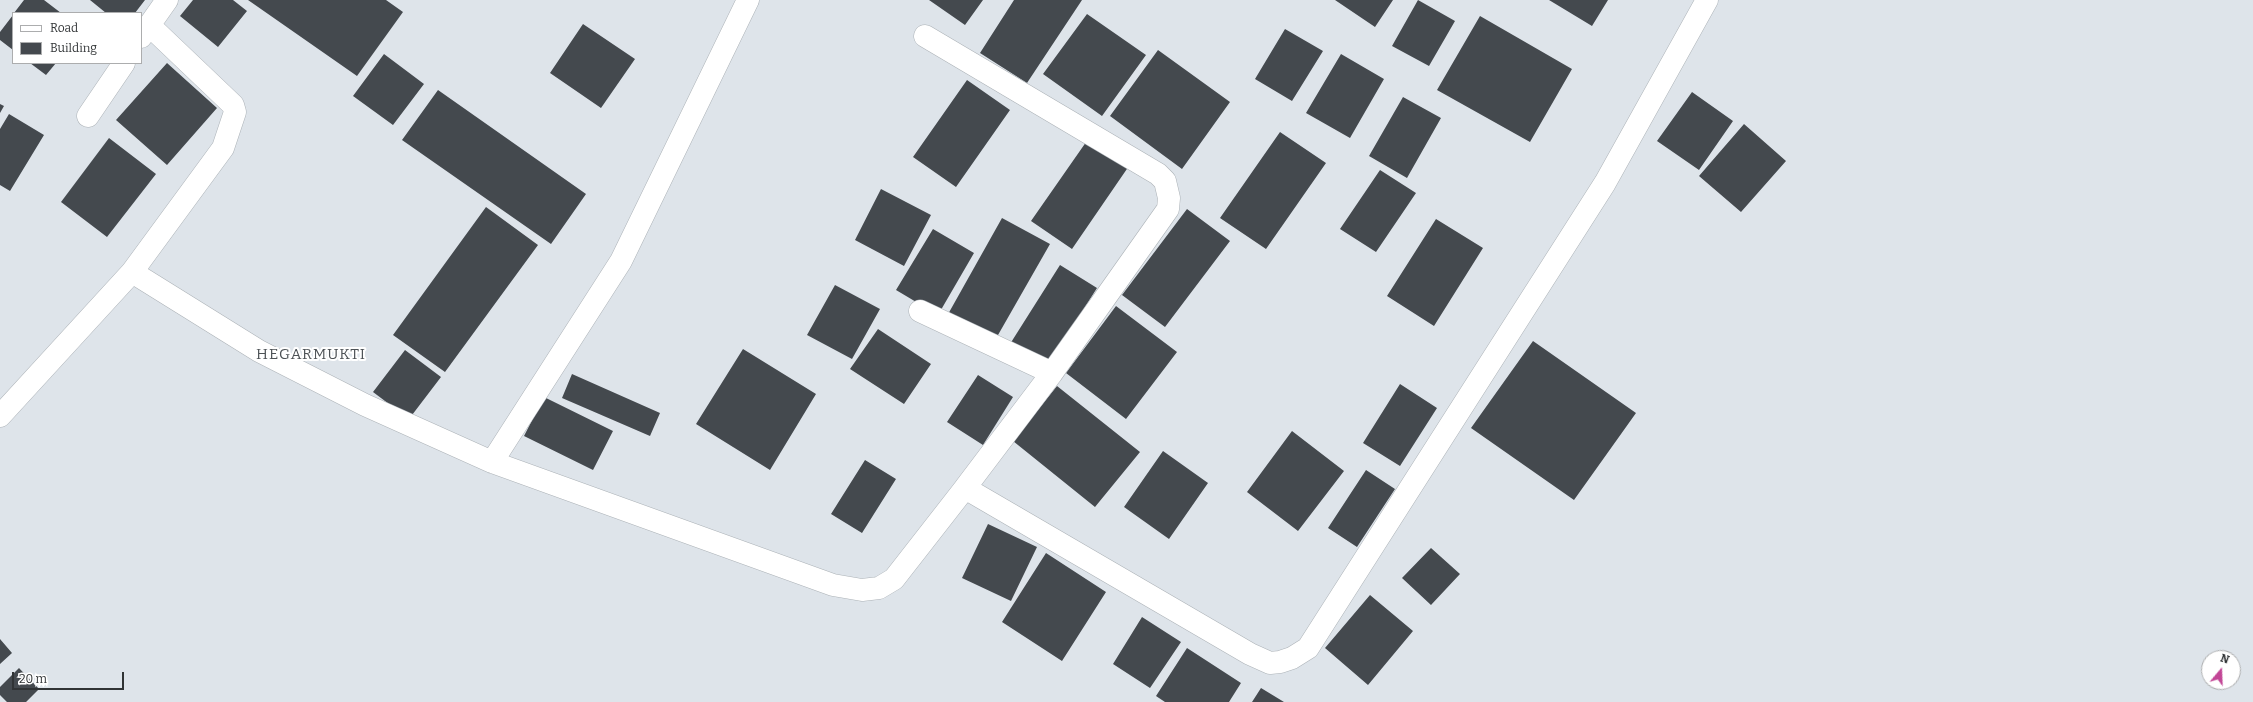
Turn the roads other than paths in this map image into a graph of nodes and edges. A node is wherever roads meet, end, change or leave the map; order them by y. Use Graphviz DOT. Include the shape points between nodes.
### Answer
graph roads {
  1 [pos="167,0"];
  2 [pos="748,0"];
  3 [pos="1707,0"];
  4 [pos="145,31"];
  5 [pos="925,36"];
  6 [pos="123,64"];
  7 [pos="88,116"];
  8 [pos="132,272"];
  9 [pos="920,311"];
  10 [pos="1052,373"];
  11 [pos="0,416"];
  12 [pos="492,462"];
  13 [pos="965,488"];
  1 -- 4 [label="street"];
  2 -- 12 [label="street" via="621,261"];
  3 -- 13 [label="street" via="1605,183 1308,648 1292,658 1270,663 1250,654"];
  4 -- 8 [label="street" via="233,105 235,112 223,148"];
  5 -- 10 [label="street" via="1158,174 1165,181 1169,198 1168,209"];
  6 -- 7 [label="street"];
  8 -- 11 [label="street"];
  8 -- 12 [label="street" via="259,350 365,405"];
  9 -- 10 [label="street"];
  10 -- 13 [label="street"];
  12 -- 13 [label="street" via="834,584 862,590 879,588 894,579"];
}
